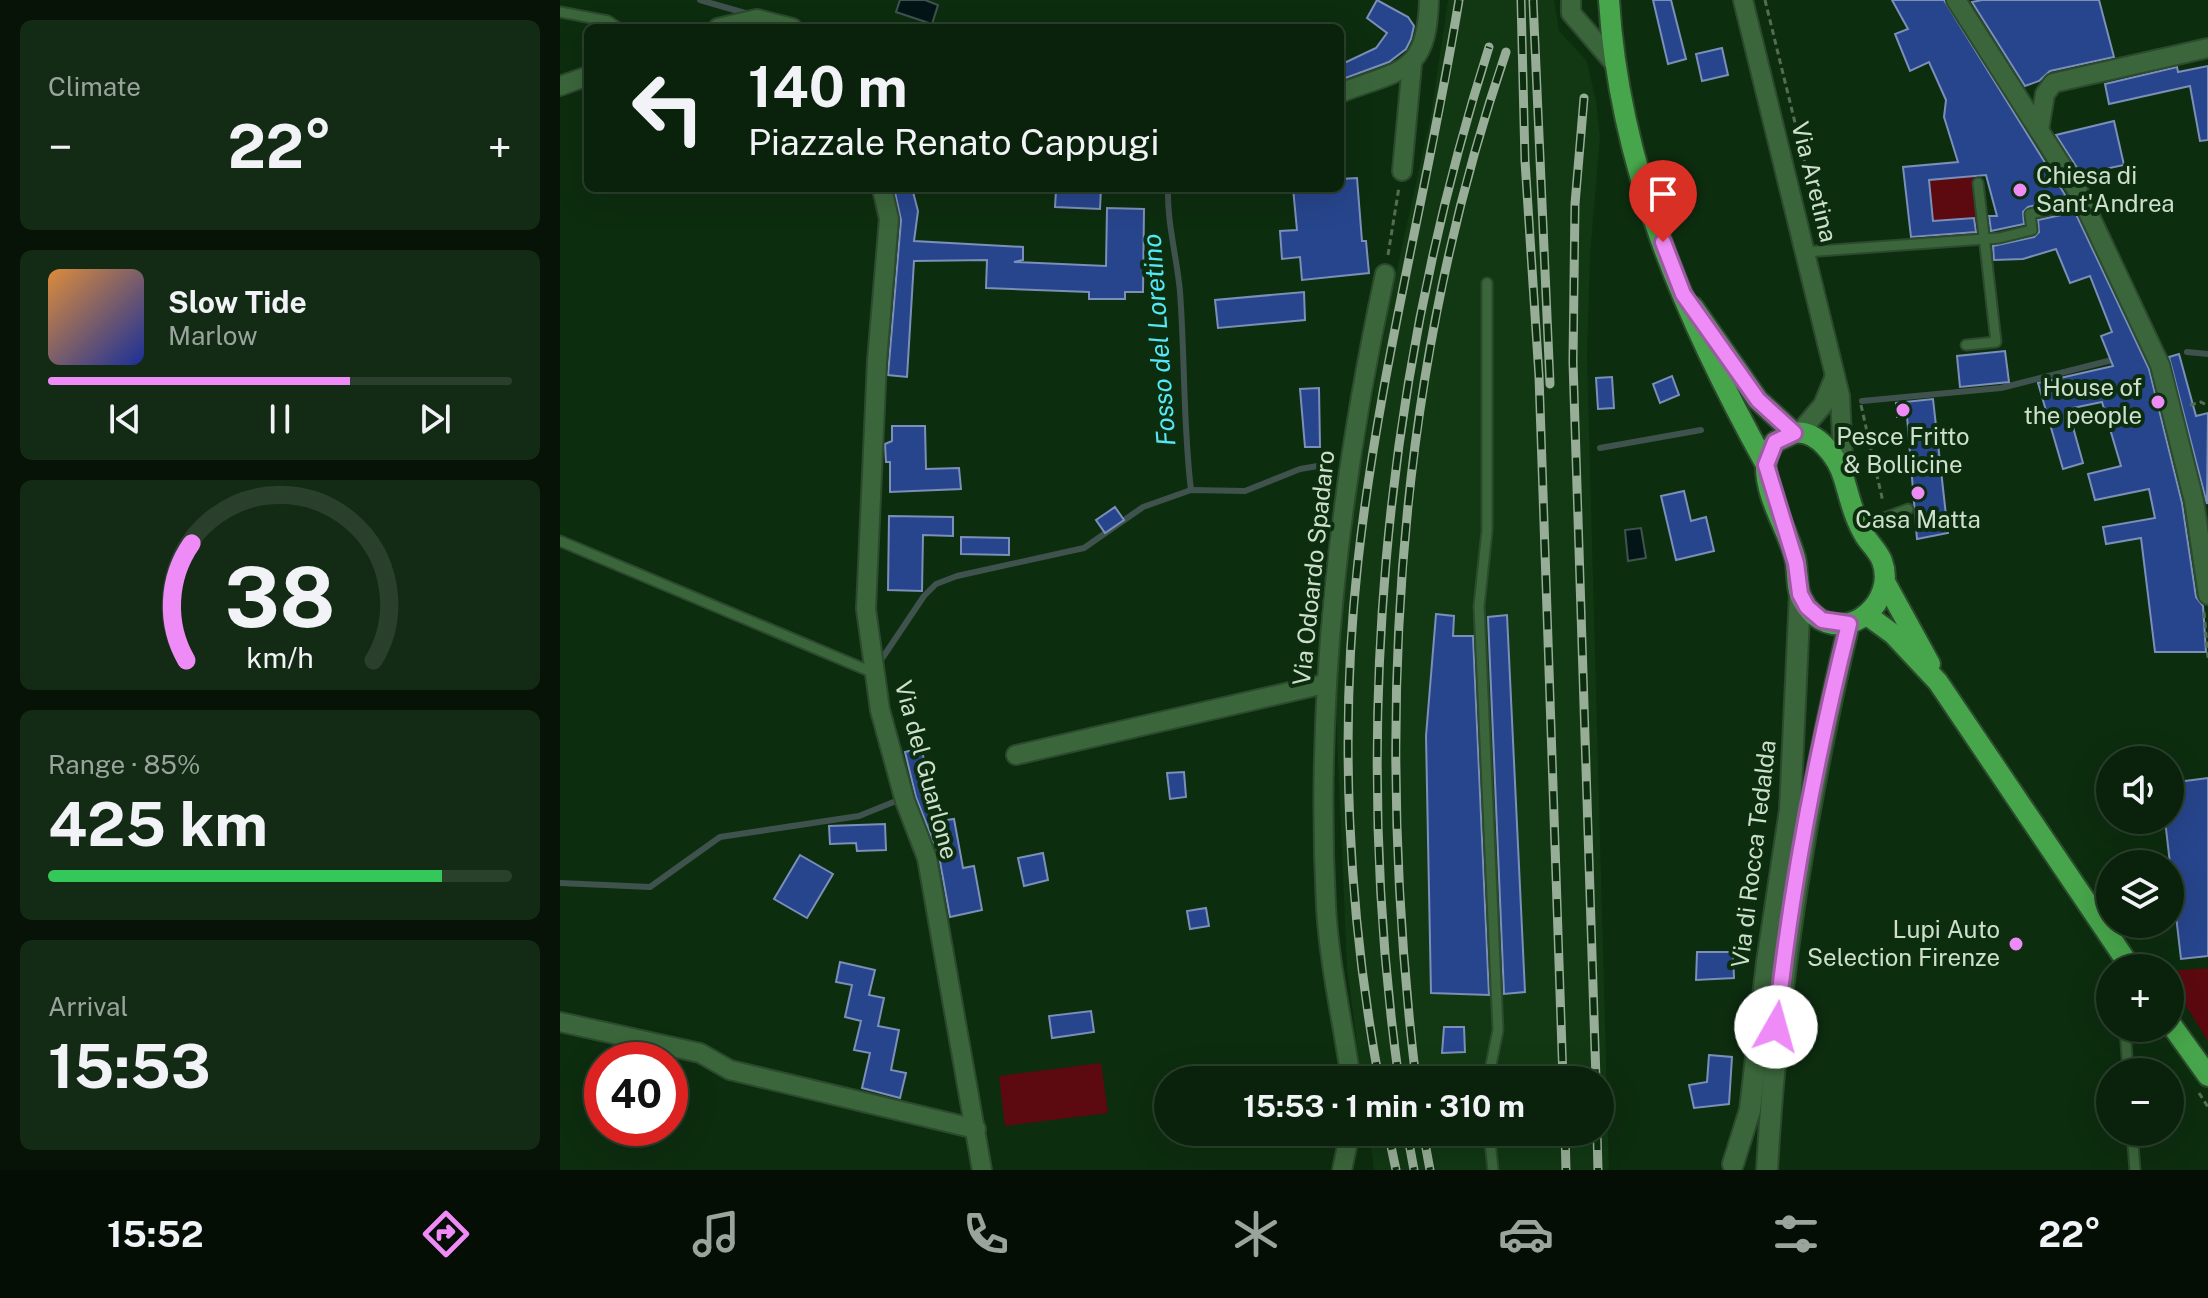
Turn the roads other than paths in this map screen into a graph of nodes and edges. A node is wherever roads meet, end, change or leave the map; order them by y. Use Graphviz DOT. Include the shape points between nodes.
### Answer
graph roads {
  1 [pos="1429,0"];
  2 [pos="1571,0"];
  3 [pos="1609,0"];
  4 [pos="1743,0"];
  5 [pos="1956,0"];
  6 [pos="560,12"];
  7 [pos="612,24"];
  8 [pos="735,24"];
  9 [pos="776,24"];
  10 [pos="2208,48"];
  11 [pos="1614,63"];
  12 [pos="1412,64"];
  13 [pos="584,77"];
  14 [pos="560,86"];
  15 [pos="1344,91"];
  16 [pos="2039,130"];
  17 [pos="1402,171"];
  18 [pos="1978,183"];
  19 [pos="883,192"];
  20 [pos="2083,202"];
  21 [pos="1985,239"];
  22 [pos="1804,252"];
  23 [pos="1385,274"];
  24 [pos="1487,283"];
  25 [pos="1683,294"];
  26 [pos="1966,345"];
  27 [pos="1835,376"];
  28 [pos="1797,432"];
  29 [pos="1766,465"];
  30 [pos="1844,476"];
  31 [pos="1908,509"];
  32 [pos="1860,527"];
  33 [pos="560,541"];
  34 [pos="1885,582"];
  35 [pos="1800,594"];
  36 [pos="2208,595"];
  37 [pos="1858,620"];
  38 [pos="875,673"];
  39 [pos="1938,682"];
  40 [pos="1324,684"];
  41 [pos="1016,755"];
  42 [pos="2118,954"];
  43 [pos="560,1022"];
  44 [pos="2184,1042"];
  45 [pos="1349,1066"];
  46 [pos="1491,1066"];
  47 [pos="2208,1076"];
  48 [pos="976,1129"];
  49 [pos="1349,1146"];
  50 [pos="1354,1146"];
  51 [pos="1490,1146"];
  52 [pos="2133,1146"];
  53 [pos="1729,1167"];
  54 [pos="982,1170"];
  55 [pos="1342,1170"];
  56 [pos="1355,1170"];
  57 [pos="1493,1170"];
  58 [pos="1767,1170"];
  59 [pos="2135,1170"];
  1 -- 12 [label="street" via="1428,36"];
  2 -- 11 [label="street" via="1571,13"];
  3 -- 11 [label="main road"];
  4 -- 22 [label="street, Via Aretina"];
  5 -- 16 [label="street"];
  6 -- 7 [label="lane"];
  8 -- 9 [label="street" via="757,19"];
  10 -- 16 [label="street" via="2053,83 2045,94"];
  11 -- 25 [label="main road" via="1643,192"];
  12 -- 15 [label="street"];
  12 -- 17 [label="street"];
  13 -- 14 [label="street"];
  16 -- 20 [label="street"];
  18 -- 21 [label="lane"];
  19 -- 38 [label="street, Via del Guarlone" via="889,219 866,609"];
  20 -- 21 [label="lane" via="2030,214 2032,230"];
  20 -- 36 [label="street" via="2160,365 2194,501"];
  21 -- 22 [label="lane"];
  21 -- 26 [label="lane" via="1996,342"];
  22 -- 27 [label="street, Via Aretina"];
  23 -- 40 [label="street, Via Odoardo Spadaro" via="1351,443"];
  24 -- 46 [label="lane" via="1487,531 1479,606 1498,1030"];
  25 -- 28 [label="main road" via="1758,400"];
  25 -- 29 [label="main road" via="1719,380"];
  27 -- 28 [label="street" via="1823,405"];
  27 -- 30 [label="street, Via Aretina" via="1844,417"];
  28 -- 29 [label="main road" via="1775,442"];
  28 -- 30 [label="main road" via="1823,444"];
  29 -- 35 [label="main road" via="1796,563"];
  30 -- 32 [label="main road"];
  31 -- 32 [label="lane"];
  32 -- 34 [label="main road" via="1882,561"];
  33 -- 38 [label="lane"];
  34 -- 37 [label="main road" via="1878,602"];
  34 -- 39 [label="main road"];
  35 -- 37 [label="main road" via="1822,620"];
  35 -- 53 [label="street, Via di Rocca Tedalda" via="1790,810 1753,1094"];
  37 -- 39 [label="main road" via="1893,634"];
  37 -- 58 [label="street, Via di Rocca Tedalda" via="1835,677 1805,830 1779,1002"];
  38 -- 48 [label="street, Via del Guarlone" via="904,798 927,858"];
  39 -- 42 [label="main road"];
  40 -- 41 [label="street"];
  40 -- 45 [label="street, Via Odoardo Spadaro" via="1326,908"];
  43 -- 48 [label="street" via="700,1053 730,1070"];
  44 -- 47 [label="main road"];
  48 -- 54 [label="street, Via del Guarlone"];
  49 -- 55 [label="street"];
  50 -- 56 [label="street"];
  51 -- 57 [label="lane"];
  52 -- 59 [label="lane"];
  53 -- 58 [label="street, Via di Rocca Tedalda" via="1751,1161"];
}
